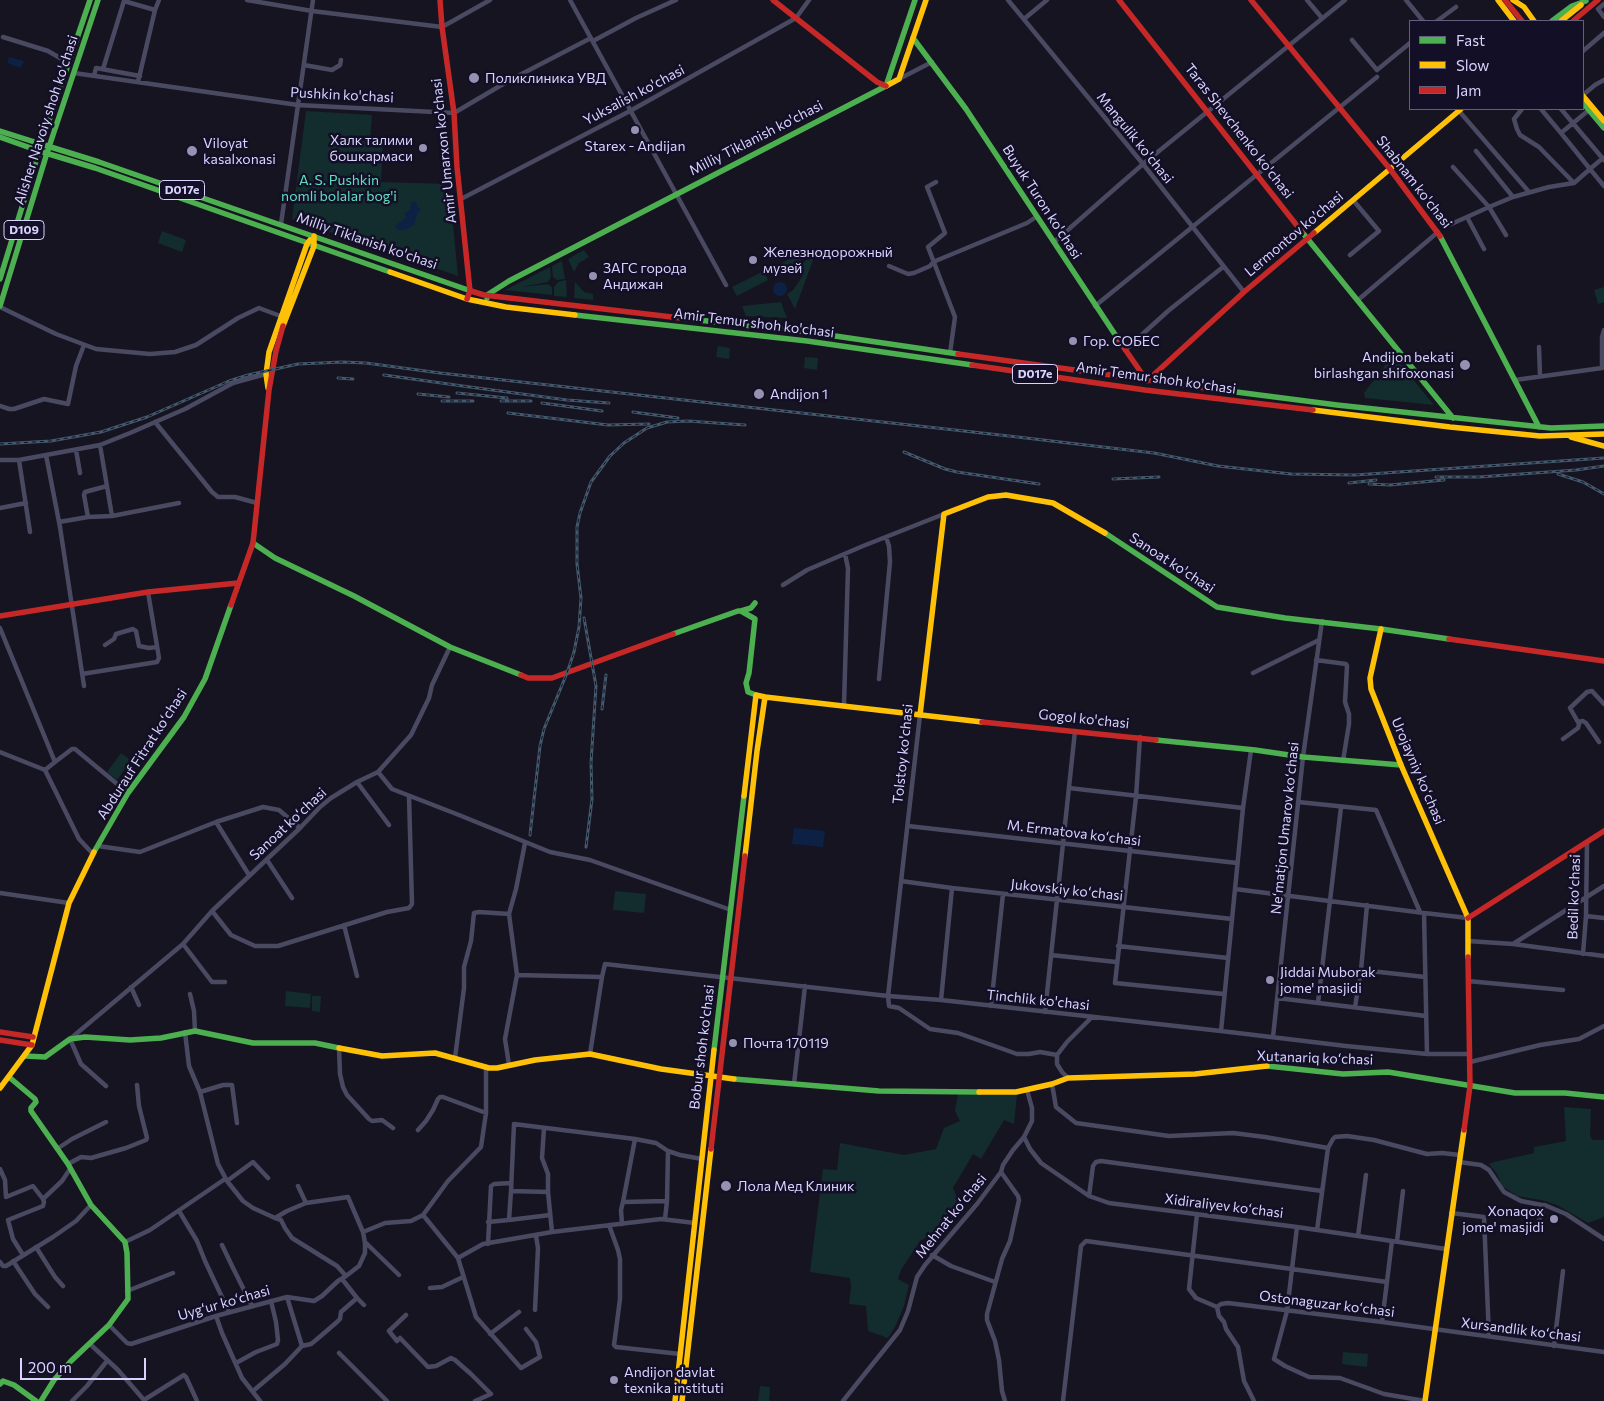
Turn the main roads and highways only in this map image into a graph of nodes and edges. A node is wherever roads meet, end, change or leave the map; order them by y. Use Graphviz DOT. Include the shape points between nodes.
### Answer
graph roads {
  1 [pos="90,0"];
  2 [pos="98,0"];
  3 [pos="440,0"];
  4 [pos="773,0"];
  5 [pos="915,0"];
  6 [pos="926,0"];
  7 [pos="1119,0"];
  8 [pos="1498,0"];
  9 [pos="1505,0"];
  10 [pos="1513,0"];
  11 [pos="1586,0"];
  12 [pos="1598,0"];
  13 [pos="1253,2"];
  14 [pos="1513,20"];
  15 [pos="1521,20"];
  16 [pos="1533,20"];
  17 [pos="1553,20"];
  18 [pos="1562,20"];
  19 [pos="1574,20"];
  20 [pos="913,38"];
  21 [pos="66,71"];
  22 [pos="74,73"];
  23 [pos="886,86"];
  24 [pos="1584,96"];
  25 [pos="1584,104"];
  26 [pos="1460,110"];
  27 [pos="1604,121"];
  28 [pos="1604,128"];
  29 [pos="0,133"];
  30 [pos="41,144"];
  31 [pos="50,147"];
  32 [pos="39,151"];
  33 [pos="47,153"];
  34 [pos="1390,169"];
  35 [pos="314,236"];
  36 [pos="1307,238"];
  37 [pos="307,244"];
  38 [pos="314,246"];
  39 [pos="0,279"];
  40 [pos="470,290"];
  41 [pos="487,295"];
  42 [pos="467,299"];
  43 [pos="487,304"];
  44 [pos="0,307"];
  45 [pos="284,317"];
  46 [pos="808,332"];
  47 [pos="807,341"];
  48 [pos="1147,381"];
  49 [pos="1145,390"];
  50 [pos="1453,418"];
  51 [pos="1604,426"];
  52 [pos="1539,427"];
  53 [pos="1604,434"];
  54 [pos="1568,436"];
  55 [pos="1604,446"];
  56 [pos="944,514"];
  57 [pos="253,543"];
  58 [pos="238,583"];
  59 [pos="755,604"];
  60 [pos="742,611"];
  61 [pos="0,616"];
  62 [pos="1381,629"];
  63 [pos="1604,661"];
  64 [pos="756,695"];
  65 [pos="765,697"];
  66 [pos="920,715"];
  67 [pos="748,750"];
  68 [pos="757,751"];
  69 [pos="1401,765"];
  70 [pos="746,773"];
  71 [pos="754,774"];
  72 [pos="1604,831"];
  73 [pos="1468,918"];
  74 [pos="0,1032"];
  75 [pos="34,1037"];
  76 [pos="0,1040"];
  77 [pos="32,1045"];
  78 [pos="25,1056"];
  79 [pos="711,1076"];
  80 [pos="9,1077"];
  81 [pos="720,1078"];
  82 [pos="1470,1086"];
  83 [pos="0,1088"];
  84 [pos="1604,1097"];
  85 [pos="1,1382"];
  86 [pos="36,1401"];
  87 [pos="40,1401"];
  88 [pos="675,1401"];
  89 [pos="682,1401"];
  90 [pos="1425,1401"];
  1 -- 21 [label="main road, Alisher Navoiy shoh ko'chasi"];
  2 -- 22 [label="main road, Alisher Navoiy shoh ko'chasi"];
  3 -- 40 [label="main road, Amir Umarxon ko'chasi"];
  4 -- 23 [label="main road"];
  5 -- 23 [label="main road"];
  6 -- 20 [label="main road"];
  7 -- 36 [label="main road, Taras Shevchenko ko'chasi"];
  8 -- 14 [label="main road"];
  9 -- 15 [label="main road"];
  10 -- 16 [label="main road"];
  11 -- 17 [label="main road"];
  11 -- 18 [label="main road"];
  12 -- 19 [label="main road"];
  13 -- 34 [label="main road, Shabnam ko'chasi"];
  20 -- 23 [label="main road, Milliy Tiklanish ko'chasi" via="899,79"];
  20 -- 48 [label="main road, Buyuk Turon ko'chasi" via="975,123"];
  21 -- 22 [label="main road"];
  21 -- 30 [label="main road, Alisher Navoiy shoh ko'chasi"];
  22 -- 31 [label="main road, Alisher Navoiy shoh ko'chasi"];
  23 -- 41 [label="main road, Milliy Tiklanish ko'chasi" via="508,281"];
  24 -- 27 [label="main road"];
  25 -- 28 [label="main road"];
  26 -- 34 [label="main road, Lermontov ko’chasi"];
  29 -- 30 [label="main road, Milliy Tiklanish ko'chasi"];
  29 -- 32 [label="main road, Milliy Tiklanish ko'chasi"];
  30 -- 31 [label="main road, Milliy Tiklanish ko'chasi / D017e"];
  30 -- 32 [label="main road, Alisher Navoiy shoh ko'chasi"];
  31 -- 33 [label="main road, Alisher Navoiy shoh ko'chasi"];
  31 -- 35 [label="main road, Milliy Tiklanish ko'chasi / D017e"];
  32 -- 33 [label="main road, Milliy Tiklanish ko'chasi / D017e"];
  32 -- 39 [label="main road, Alisher Navoiy shoh ko'chasi / D109"];
  33 -- 37 [label="main road, Milliy Tiklanish ko'chasi / D017e"];
  33 -- 44 [label="main road, Alisher Navoiy shoh ko'chasi / D109"];
  34 -- 36 [label="main road, Lermontov ko’chasi"];
  34 -- 52 [label="main road, Shabnam ko'chasi" via="1438,232"];
  35 -- 37 [label="main road, Abdurauf Fitrat koʻchasi"];
  35 -- 38 [label="main road, Abdurauf Fitrat koʻchasi"];
  35 -- 40 [label="main road, Milliy Tiklanish ko'chasi / D017e"];
  36 -- 48 [label="main road, Lermontov ko’chasi"];
  36 -- 50 [label="main road, Taras Shevchenko ko'chasi"];
  37 -- 38 [label="main road, Milliy Tiklanish ko'chasi / D017e"];
  37 -- 45 [label="main road, Abdurauf Fitrat koʻchasi"];
  38 -- 42 [label="main road, Milliy Tiklanish ko'chasi / D017e"];
  38 -- 45 [label="main road, Abdurauf Fitrat koʻchasi"];
  40 -- 41 [label="main road, Amir Temur shoh ko'chasi / D017e"];
  40 -- 42 [label="main road, Amir Umarxon ko'chasi"];
  41 -- 43 [label="main road"];
  41 -- 46 [label="main road, Amir Temur shoh ko'chasi / D017e"];
  42 -- 43 [label="main road, Amir Temur shoh ko'chasi / D017e"];
  43 -- 47 [label="main road, Amir Temur shoh ko'chasi / D017e"];
  45 -- 57 [label="main road, Abdurauf Fitrat koʻchasi" via="269,390"];
  46 -- 47 [label="main road"];
  46 -- 48 [label="main road, Amir Temur shoh ko'chasi / D017e"];
  47 -- 49 [label="main road, Amir Temur shoh ko'chasi / D017e"];
  48 -- 49 [label="main road"];
  48 -- 50 [label="main road, Amir Temur shoh ko'chasi / D017e"];
  49 -- 54 [label="main road, Amir Temur shoh ko'chasi / D017e" via="1450,428"];
  50 -- 52 [label="main road, Amir Temur shoh ko'chasi / D017e"];
  51 -- 52 [label="main road, Amir Temur shoh ko'chasi / D017e"];
  53 -- 54 [label="main road, Amir Temur shoh ko'chasi / D017e"];
  54 -- 55 [label="main road"];
  56 -- 62 [label="main road, Sanoat ko'chasi" via="1006,495 1053,503 1217,607"];
  56 -- 66 [label="main road, Tolstoy ko'chasi"];
  57 -- 58 [label="main road, Abdurauf Fitrat koʻchasi"];
  57 -- 60 [label="main road" via="275,558 450,647 528,678 552,678"];
  58 -- 61 [label="main road" via="148,592"];
  58 -- 75 [label="main road, Abdurauf Fitrat koʻchasi" via="200,689 184,717 128,793 69,903"];
  59 -- 60 [label="main road"];
  60 -- 64 [label="main road" via="755,619 746,683 748,692"];
  62 -- 63 [label="main road, Sanoat ko'chasi"];
  62 -- 69 [label="main road, Urоjayniy koʻchasi" via="1370,678"];
  64 -- 65 [label="main road, Gogol ko'chasi"];
  64 -- 67 [label="main road, Bobur shoh ko'chasi"];
  65 -- 66 [label="main road, Gogol ko'chasi"];
  65 -- 68 [label="main road, Bobur shoh ko'chasi"];
  66 -- 69 [label="main road, Gogol ko'chasi"];
  67 -- 68 [label="main road"];
  67 -- 70 [label="main road, Bobur shoh ko'chasi"];
  68 -- 71 [label="main road, Bobur shoh ko'chasi"];
  69 -- 73 [label="main road, Urоjayniy koʻchasi"];
  70 -- 71 [label="main road"];
  70 -- 79 [label="main road, Bobur shoh ko'chasi"];
  71 -- 81 [label="main road, Bobur shoh ko'chasi"];
  72 -- 73 [label="main road"];
  73 -- 82 [label="main road"];
  74 -- 75 [label="main road"];
  75 -- 77 [label="main road, Abdurauf Fitrat koʻchasi"];
  76 -- 77 [label="main road"];
  77 -- 78 [label="main road, Abdurauf Fitrat koʻchasi"];
  78 -- 79 [label="main road, Xutanariq koʻchasi" via="45,1057 70,1039 130,1040 195,1031 253,1043 315,1043 382,1056 428,1052 497,1068 590,1054"];
  78 -- 80 [label="main road, Abdurauf Fitrat koʻchasi"];
  79 -- 81 [label="main road, Xutanariq koʻchasi"];
  79 -- 88 [label="main road, Bobur shoh ko'chasi"];
  80 -- 83 [label="main road, Abdurauf Fitrat koʻchasi"];
  80 -- 87 [label="main road" via="35,1099 32,1111 91,1205 125,1242 128,1264 128,1299 109,1324 71,1361"];
  81 -- 82 [label="main road, Xutanariq koʻchasi" via="879,1091 1004,1092 1027,1090 1068,1078 1195,1074 1265,1066 1344,1074 1388,1072"];
  81 -- 89 [label="main road, Bobur shoh ko'chasi"];
  82 -- 84 [label="main road, Xutanariq koʻchasi" via="1515,1093"];
  82 -- 90 [label="main road"];
  85 -- 86 [label="main road" via="14,1385"];
}
